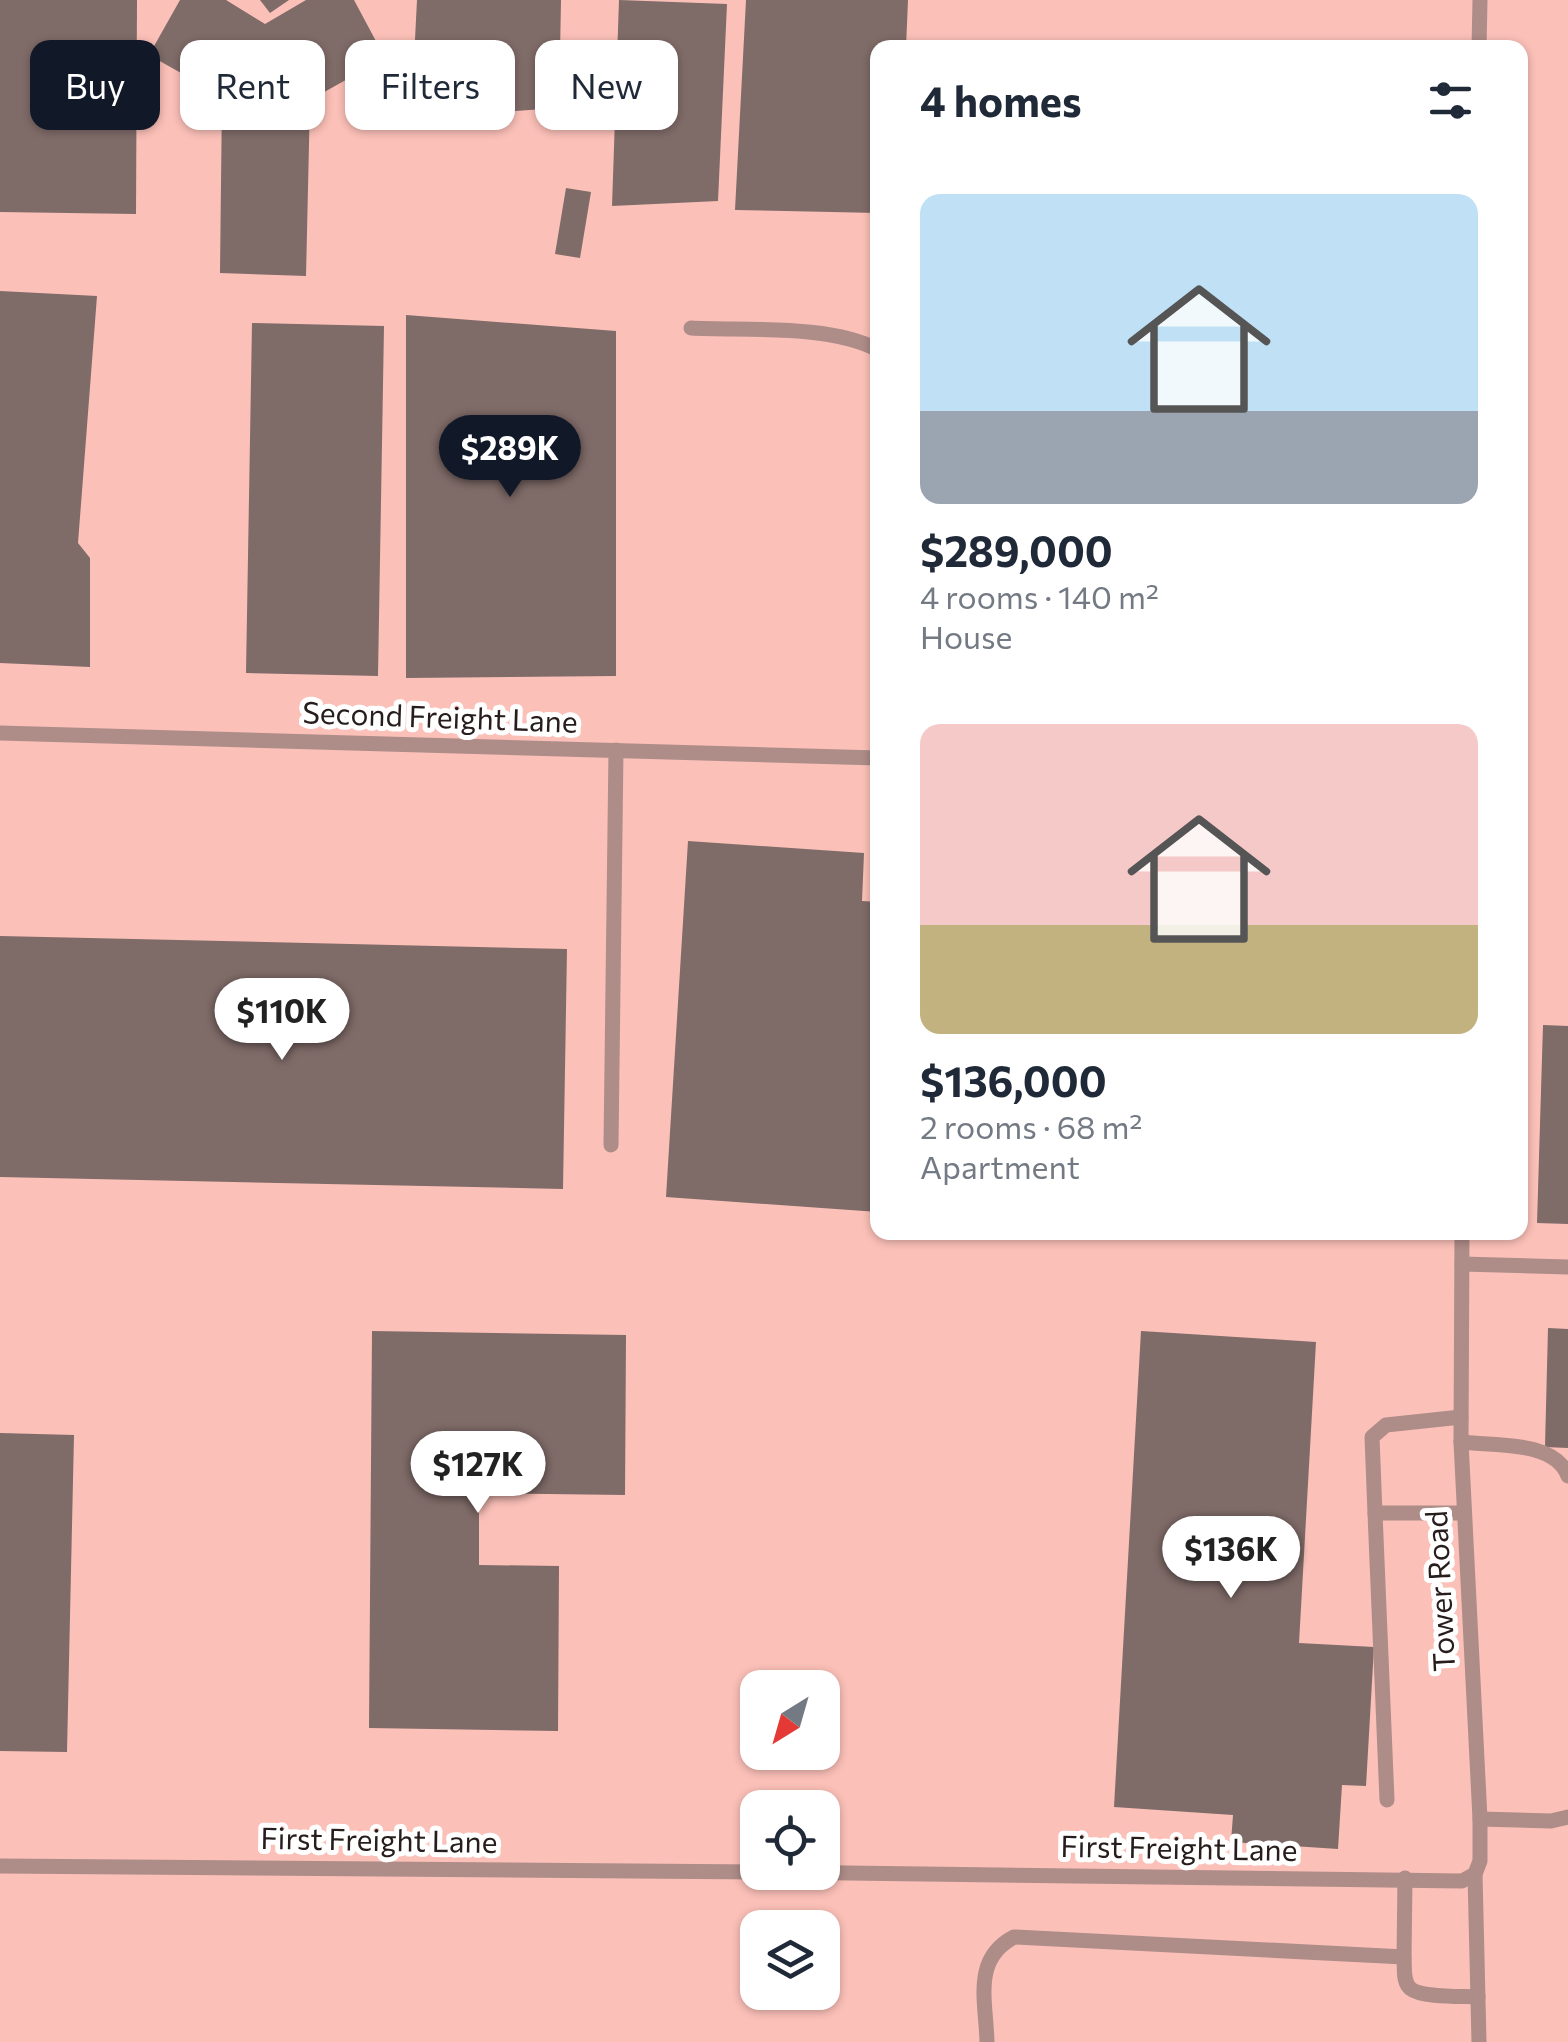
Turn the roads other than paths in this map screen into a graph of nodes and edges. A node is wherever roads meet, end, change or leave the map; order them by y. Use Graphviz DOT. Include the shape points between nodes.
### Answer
graph roads {
  1 [pos="1480,0"];
  2 [pos="1479,40"];
  3 [pos="691,328"];
  4 [pos="870,346"];
  5 [pos="0,733"];
  6 [pos="616,750"];
  7 [pos="870,758"];
  8 [pos="611,1144"];
  9 [pos="1462,1240"];
  10 [pos="1462,1264"];
  11 [pos="1568,1267"];
  12 [pos="1461,1417"];
  13 [pos="1460,1442"];
  14 [pos="1568,1476"];
  15 [pos="1375,1512"];
  16 [pos="1464,1513"];
  17 [pos="1386,1800"];
  18 [pos="1568,1816"];
  19 [pos="1480,1818"];
  20 [pos="0,1866"];
  21 [pos="740,1872"];
  22 [pos="840,1873"];
  23 [pos="1474,1874"];
  24 [pos="1405,1878"];
  25 [pos="1404,1957"];
  26 [pos="1478,1997"];
  27 [pos="987,2042"];
  28 [pos="1479,2042"];
  1 -- 2 [label="lane"];
  3 -- 4 [label="lane" via="834,334"];
  5 -- 6 [label="lane, Second Freight Lane"];
  6 -- 7 [label="lane, Second Freight Lane"];
  6 -- 8 [label="lane"];
  9 -- 10 [label="lane, Tower Road"];
  10 -- 11 [label="lane"];
  10 -- 12 [label="lane, Tower Road"];
  12 -- 13 [label="lane, Tower Road"];
  12 -- 15 [label="lane" via="1377,1431"];
  13 -- 14 [label="lane" via="1550,1454"];
  13 -- 16 [label="lane, Tower Road"];
  15 -- 16 [label="lane"];
  15 -- 17 [label="lane"];
  16 -- 19 [label="lane, Tower Road"];
  18 -- 19 [label="lane" via="1550,1822"];
  19 -- 23 [label="lane, Tower Road"];
  20 -- 21 [label="lane, First Freight Lane"];
  22 -- 24 [label="lane, First Freight Lane"];
  23 -- 24 [label="lane" via="1462,1881"];
  23 -- 26 [label="lane, Tower Road"];
  24 -- 25 [label="lane"];
  25 -- 26 [label="lane" via="1411,1989"];
  25 -- 27 [label="lane" via="1014,1937 997,1946 986,1966"];
  26 -- 28 [label="lane, Tower Road"];
}
